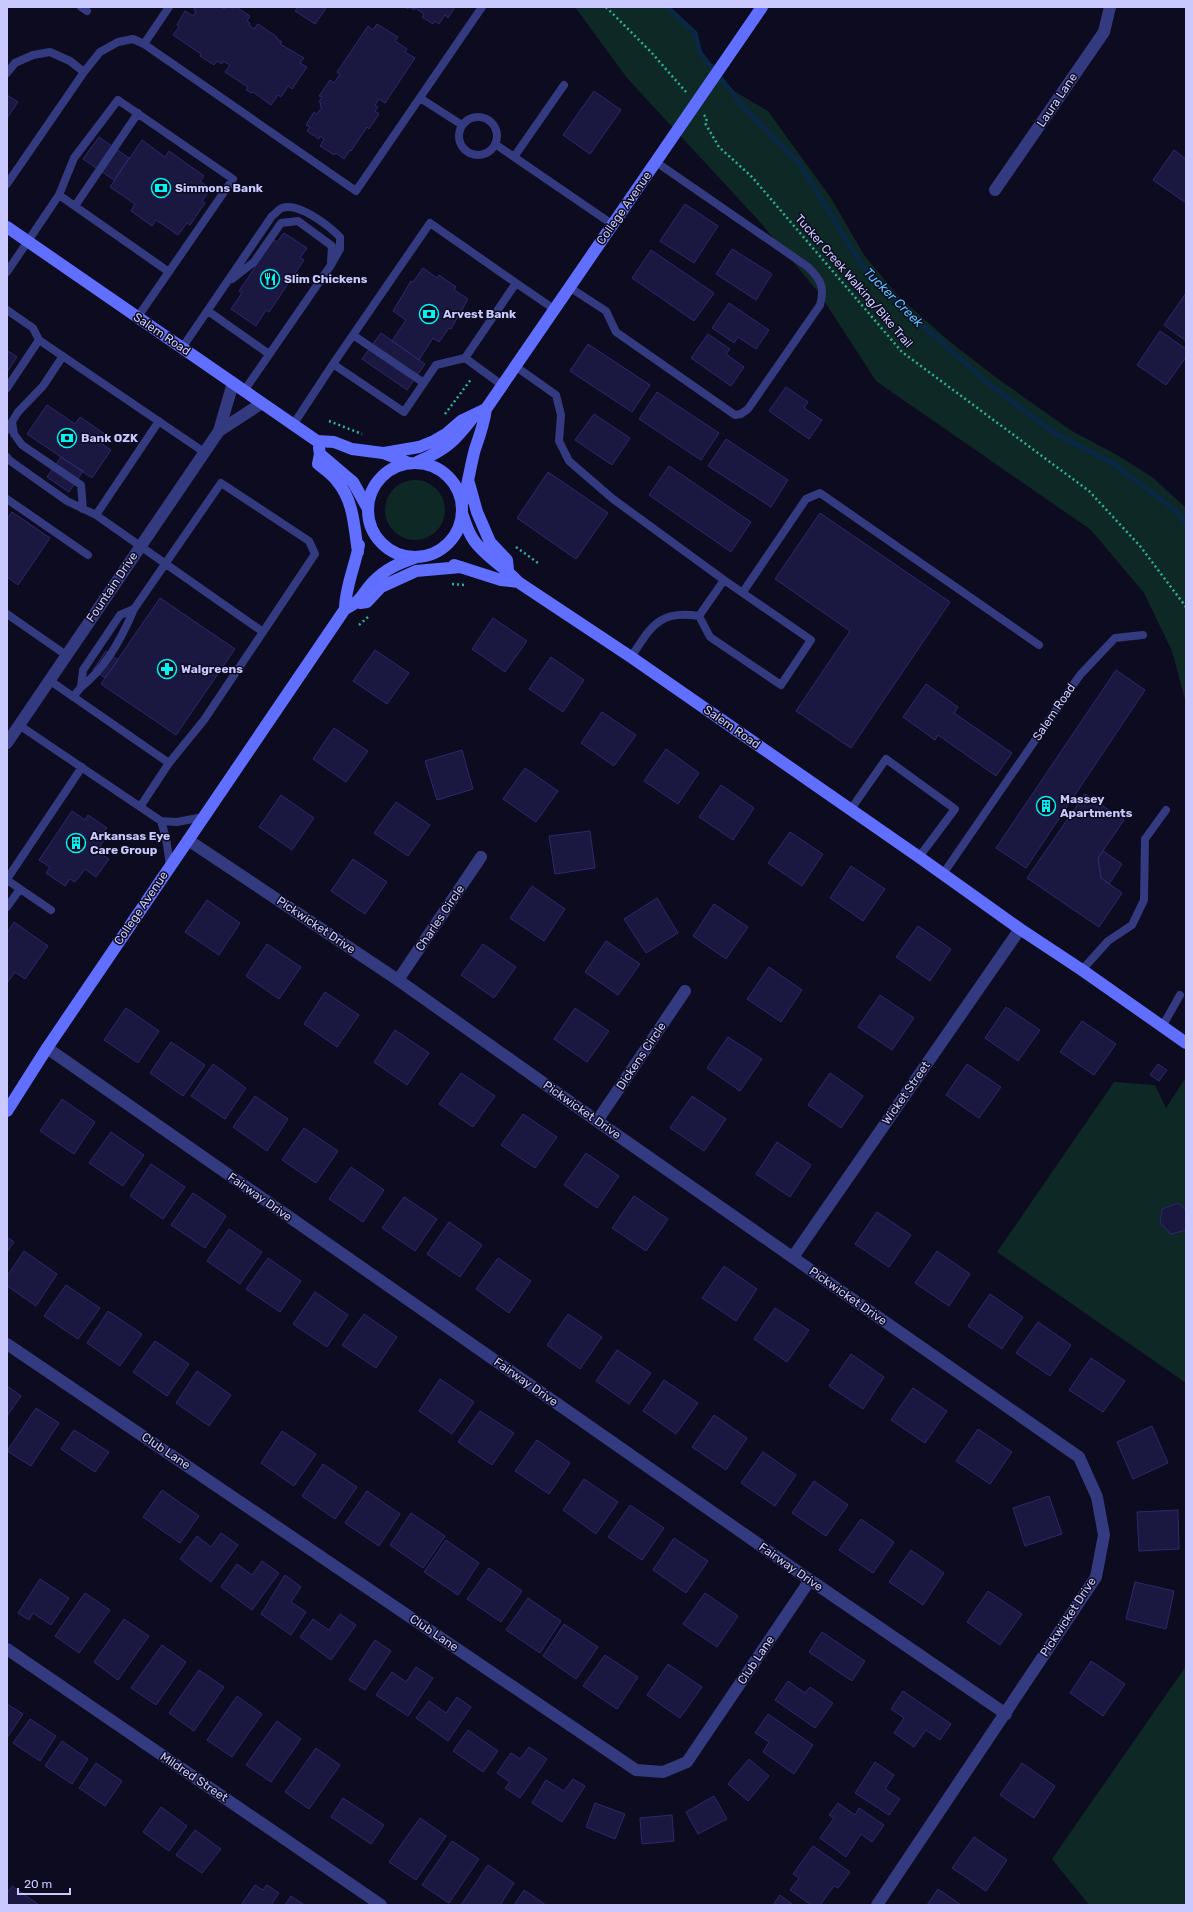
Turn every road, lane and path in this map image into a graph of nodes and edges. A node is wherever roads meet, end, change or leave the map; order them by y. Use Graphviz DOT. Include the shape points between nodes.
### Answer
graph roads {
  1 [pos="81,7"];
  2 [pos="90,7"];
  3 [pos="169,7"];
  4 [pos="482,7"];
  5 [pos="606,7"];
  6 [pos="762,7"];
  7 [pos="1110,7"];
  8 [pos="144,44"];
  9 [pos="84,72"];
  10 [pos="7,73"];
  11 [pos="564,85"];
  12 [pos="420,98"];
  13 [pos="698,101"];
  14 [pos="138,114"];
  15 [pos="462,126"];
  16 [pos="495,144"];
  17 [pos="514,157"];
  18 [pos="656,162"];
  19 [pos="7,184"];
  20 [pos="995,190"];
  21 [pos="59,194"];
  22 [pos="75,206"];
  23 [pos="612,224"];
  24 [pos="7,227"];
  25 [pos="28,242"];
  26 [pos="331,265"];
  27 [pos="7,272"];
  28 [pos="169,272"];
  29 [pos="227,283"];
  30 [pos="516,283"];
  31 [pos="569,287"];
  32 [pos="554,309"];
  33 [pos="7,310"];
  34 [pos="208,311"];
  35 [pos="137,318"];
  36 [pos="353,335"];
  37 [pos="39,340"];
  38 [pos="182,348"];
  39 [pos="269,354"];
  40 [pos="63,356"];
  41 [pos="465,358"];
  42 [pos="333,364"];
  43 [pos="515,366"];
  44 [pos="233,383"];
  45 [pos="424,383"];
  46 [pos="502,385"];
  47 [pos="7,388"];
  48 [pos="244,390"];
  49 [pos="262,403"];
  50 [pos="481,412"];
  51 [pos="160,421"];
  52 [pos="12,422"];
  53 [pos="293,425"];
  54 [pos="7,430"];
  55 [pos="219,431"];
  56 [pos="316,442"];
  57 [pos="204,452"];
  58 [pos="383,453"];
  59 [pos="320,454"];
  60 [pos="7,456"];
  61 [pos="413,462"];
  62 [pos="468,483"];
  63 [pos="7,499"];
  64 [pos="367,507"];
  65 [pos="83,509"];
  66 [pos="462,509"];
  67 [pos="96,516"];
  68 [pos="368,520"];
  69 [pos="139,546"];
  70 [pos="515,546"];
  71 [pos="358,552"];
  72 [pos="88,555"];
  73 [pos="420,557"];
  74 [pos="538,563"];
  75 [pos="165,565"];
  76 [pos="461,567"];
  77 [pos="508,570"];
  78 [pos="724,580"];
  79 [pos="518,582"];
  80 [pos="450,584"];
  81 [pos="469,586"];
  82 [pos="743,592"];
  83 [pos="357,603"];
  84 [pos="1186,607"];
  85 [pos="346,608"];
  86 [pos="134,609"];
  87 [pos="7,614"];
  88 [pos="369,615"];
  89 [pos="699,616"];
  90 [pos="359,624"];
  91 [pos="263,632"];
  92 [pos="1143,635"];
  93 [pos="1039,645"];
  94 [pos="66,655"];
  95 [pos="631,657"];
  96 [pos="49,680"];
  97 [pos="81,687"];
  98 [pos="73,697"];
  99 [pos="19,725"];
  100 [pos="7,743"];
  101 [pos="169,763"];
  102 [pos="82,767"];
  103 [pos="140,807"];
  104 [pos="851,809"];
  105 [pos="1166,810"];
  106 [pos="203,817"];
  107 [pos="161,821"];
  108 [pos="188,840"];
  109 [pos="481,857"];
  110 [pos="919,857"];
  111 [pos="170,866"];
  112 [pos="943,874"];
  113 [pos="7,880"];
  114 [pos="20,889"];
  115 [pos="7,907"];
  116 [pos="51,910"];
  117 [pos="1020,929"];
  118 [pos="1082,970"];
  119 [pos="398,980"];
  120 [pos="686,992"];
  121 [pos="1180,995"];
  122 [pos="1162,1027"];
  123 [pos="1186,1043"];
  124 [pos="47,1048"];
  125 [pos="7,1111"];
  126 [pos="597,1121"];
  127 [pos="793,1257"];
  128 [pos="7,1344"];
  129 [pos="810,1580"];
  130 [pos="7,1649"];
  131 [pos="1006,1714"];
  132 [pos="381,1905"];
  133 [pos="877,1905"];
  1 -- 2 [label="lane" via="87,11"];
  3 -- 8 [label="lane"];
  4 -- 12 [label="lane"];
  5 -- 13 [label="path, Tucker Creek Walking/Bike Trail"];
  6 -- 13 [label="main road, College Avenue"];
  7 -- 20 [label="street, Laura Lane" via="1104,32"];
  8 -- 9 [label="lane" via="133,39 118,42 100,52"];
  8 -- 12 [label="lane" via="356,192"];
  9 -- 10 [label="lane" via="70,61 50,52 33,55 15,63"];
  9 -- 19 [label="lane"];
  11 -- 17 [label="lane"];
  12 -- 15 [label="lane"];
  13 -- 18 [label="main road, College Avenue"];
  13 -- 84 [label="path, Tucker Creek Walking/Bike Trail" via="707,119 705,123 719,147 752,177 902,352 1089,491 1140,546"];
  14 -- 21 [label="lane" via="118,100 74,158"];
  14 -- 22 [label="lane"];
  14 -- 28 [label="lane" via="234,179"];
  15 -- 16 [label="lane" via="466,121 478,117 490,121 496,132"];
  15 -- 16 [label="lane" via="458,136 466,152 482,155"];
  16 -- 17 [label="lane"];
  17 -- 23 [label="lane"];
  18 -- 23 [label="main road, College Avenue"];
  18 -- 31 [label="lane" via="808,267 820,279 823,294 820,305 748,409 735,415 616,332 606,311"];
  21 -- 22 [label="lane"];
  21 -- 25 [label="lane"];
  22 -- 28 [label="lane"];
  23 -- 31 [label="main road, College Avenue"];
  24 -- 25 [label="main road, Salem Road"];
  25 -- 27 [label="lane"];
  25 -- 35 [label="main road, Salem Road"];
  26 -- 29 [label="lane" via="332,246 298,221 281,223 254,262"];
  26 -- 29 [label="lane" via="340,249 340,237 305,211 282,208 272,216"];
  26 -- 39 [label="lane"];
  28 -- 35 [label="lane"];
  29 -- 34 [label="lane"];
  30 -- 32 [label="lane"];
  30 -- 36 [label="lane" via="430,223"];
  30 -- 41 [label="lane"];
  31 -- 32 [label="main road, College Avenue"];
  32 -- 43 [label="main road, College Avenue"];
  33 -- 37 [label="lane" via="33,328"];
  34 -- 38 [label="lane"];
  34 -- 39 [label="lane"];
  35 -- 38 [label="main road, Salem Road"];
  36 -- 42 [label="lane"];
  36 -- 45 [label="lane"];
  37 -- 40 [label="lane"];
  37 -- 47 [label="lane"];
  38 -- 44 [label="main road, Salem Road"];
  39 -- 48 [label="lane"];
  40 -- 51 [label="lane"];
  40 -- 52 [label="lane" via="43,386"];
  41 -- 45 [label="lane" via="436,365"];
  41 -- 46 [label="lane"];
  42 -- 45 [label="lane" via="404,412"];
  42 -- 53 [label="lane"];
  43 -- 46 [label="main road, College Avenue"];
  43 -- 78 [label="lane" via="556,395 561,415 559,441 569,461 613,499"];
  44 -- 48 [label="main road, Salem Road"];
  44 -- 55 [label="street, Fountain Drive"];
  46 -- 50 [label="main road, College Avenue"];
  48 -- 49 [label="main road, Salem Road"];
  49 -- 53 [label="main road, Salem Road"];
  49 -- 55 [label="street, Fountain Drive"];
  50 -- 58 [label="main road" via="461,420 434,441"];
  50 -- 61 [label="main road, College Avenue" via="448,446"];
  50 -- 62 [label="main road, College Avenue" via="483,428"];
  51 -- 57 [label="lane"];
  51 -- 67 [label="lane"];
  52 -- 54 [label="lane"];
  52 -- 65 [label="lane" via="14,434 22,445 81,484"];
  53 -- 56 [label="main road, Salem Road"];
  55 -- 57 [label="street, Fountain Drive"];
  56 -- 58 [label="main road" via="334,442 352,449"];
  56 -- 59 [label="main road"];
  57 -- 69 [label="street, Fountain Drive"];
  58 -- 61 [label="main road"];
  59 -- 64 [label="main road" via="353,482"];
  59 -- 71 [label="main road" via="318,464 336,480 352,508"];
  60 -- 65 [label="lane" via="67,501"];
  61 -- 64 [label="main road" via="388,470 380,477"];
  61 -- 66 [label="main road" via="435,467 447,475 456,486"];
  62 -- 66 [label="main road, College Avenue"];
  62 -- 77 [label="main road" via="483,527 490,542 507,560"];
  63 -- 72 [label="lane"];
  64 -- 68 [label="main road"];
  65 -- 67 [label="lane"];
  66 -- 73 [label="main road" via="456,533 449,542 442,548"];
  66 -- 77 [label="main road, Salem Road" via="473,539"];
  67 -- 69 [label="lane"];
  68 -- 71 [label="main road, College Avenue" via="360,537"];
  68 -- 73 [label="main road" via="382,544 398,554"];
  69 -- 75 [label="lane"];
  69 -- 94 [label="street, Fountain Drive"];
  70 -- 74 [label="path"];
  71 -- 85 [label="main road, College Avenue" via="345,595"];
  73 -- 76 [label="main road, Salem Road"];
  73 -- 83 [label="main road" via="396,564 386,570"];
  75 -- 86 [label="lane"];
  75 -- 91 [label="lane"];
  75 -- 91 [label="lane" via="221,483 309,541 315,554"];
  76 -- 79 [label="main road, Salem Road" via="501,580"];
  76 -- 83 [label="main road" via="416,571 381,587 366,602"];
  77 -- 79 [label="main road, Salem Road"];
  78 -- 82 [label="lane"];
  78 -- 89 [label="lane"];
  79 -- 95 [label="main road, Salem Road"];
  80 -- 81 [label="path"];
  82 -- 89 [label="lane" via="811,640 781,685 710,637"];
  82 -- 93 [label="lane" via="806,500 820,493"];
  83 -- 85 [label="main road"];
  85 -- 106 [label="main road, College Avenue"];
  86 -- 97 [label="lane" via="124,633 95,676"];
  86 -- 97 [label="lane" via="120,615 83,670"];
  87 -- 94 [label="lane"];
  88 -- 90 [label="path"];
  89 -- 95 [label="lane" via="683,613 666,616 651,628"];
  91 -- 101 [label="lane" via="204,720"];
  92 -- 112 [label="lane, Salem Road" via="1115,638 1080,675"];
  94 -- 96 [label="street, Fountain Drive"];
  95 -- 104 [label="main road, Salem Road"];
  96 -- 98 [label="lane"];
  96 -- 99 [label="street, Fountain Drive"];
  97 -- 98 [label="lane"];
  98 -- 101 [label="lane"];
  99 -- 100 [label="street, Fountain Drive"];
  99 -- 102 [label="lane"];
  101 -- 103 [label="lane"];
  102 -- 103 [label="lane"];
  102 -- 113 [label="lane"];
  103 -- 107 [label="lane"];
  104 -- 110 [label="main road, Salem Road"];
  104 -- 110 [label="lane" via="886,759 955,809"];
  105 -- 118 [label="lane" via="1145,839 1144,900 1132,925 1108,941"];
  106 -- 107 [label="lane" via="177,822"];
  106 -- 108 [label="main road, College Avenue"];
  107 -- 111 [label="lane"];
  108 -- 111 [label="main road, College Avenue"];
  108 -- 119 [label="street, Pickwicket Drive"];
  109 -- 119 [label="street, Charles Circle"];
  110 -- 112 [label="main road, Salem Road"];
  111 -- 124 [label="main road, College Avenue"];
  112 -- 117 [label="main road, Salem Road"];
  113 -- 114 [label="lane"];
  114 -- 115 [label="lane"];
  114 -- 116 [label="lane"];
  117 -- 118 [label="main road, Salem Road"];
  117 -- 127 [label="street, Wicket Street"];
  118 -- 122 [label="main road, Salem Road"];
  119 -- 126 [label="street, Pickwicket Drive"];
  120 -- 126 [label="street, Dickens Circle"];
  121 -- 122 [label="lane"];
  122 -- 123 [label="main road, Salem Road"];
  124 -- 125 [label="main road, College Avenue"];
  124 -- 129 [label="street, Fairway Drive"];
  126 -- 127 [label="street, Pickwicket Drive"];
  127 -- 131 [label="street, Pickwicket Drive" via="1079,1457 1098,1497 1104,1535 1096,1577"];
  128 -- 129 [label="street, Club Lane" via="636,1770 663,1772 687,1762"];
  129 -- 131 [label="street, Fairway Drive"];
  130 -- 132 [label="street, Mildred Street"];
  131 -- 133 [label="street, Pickwicket Drive"];
}
